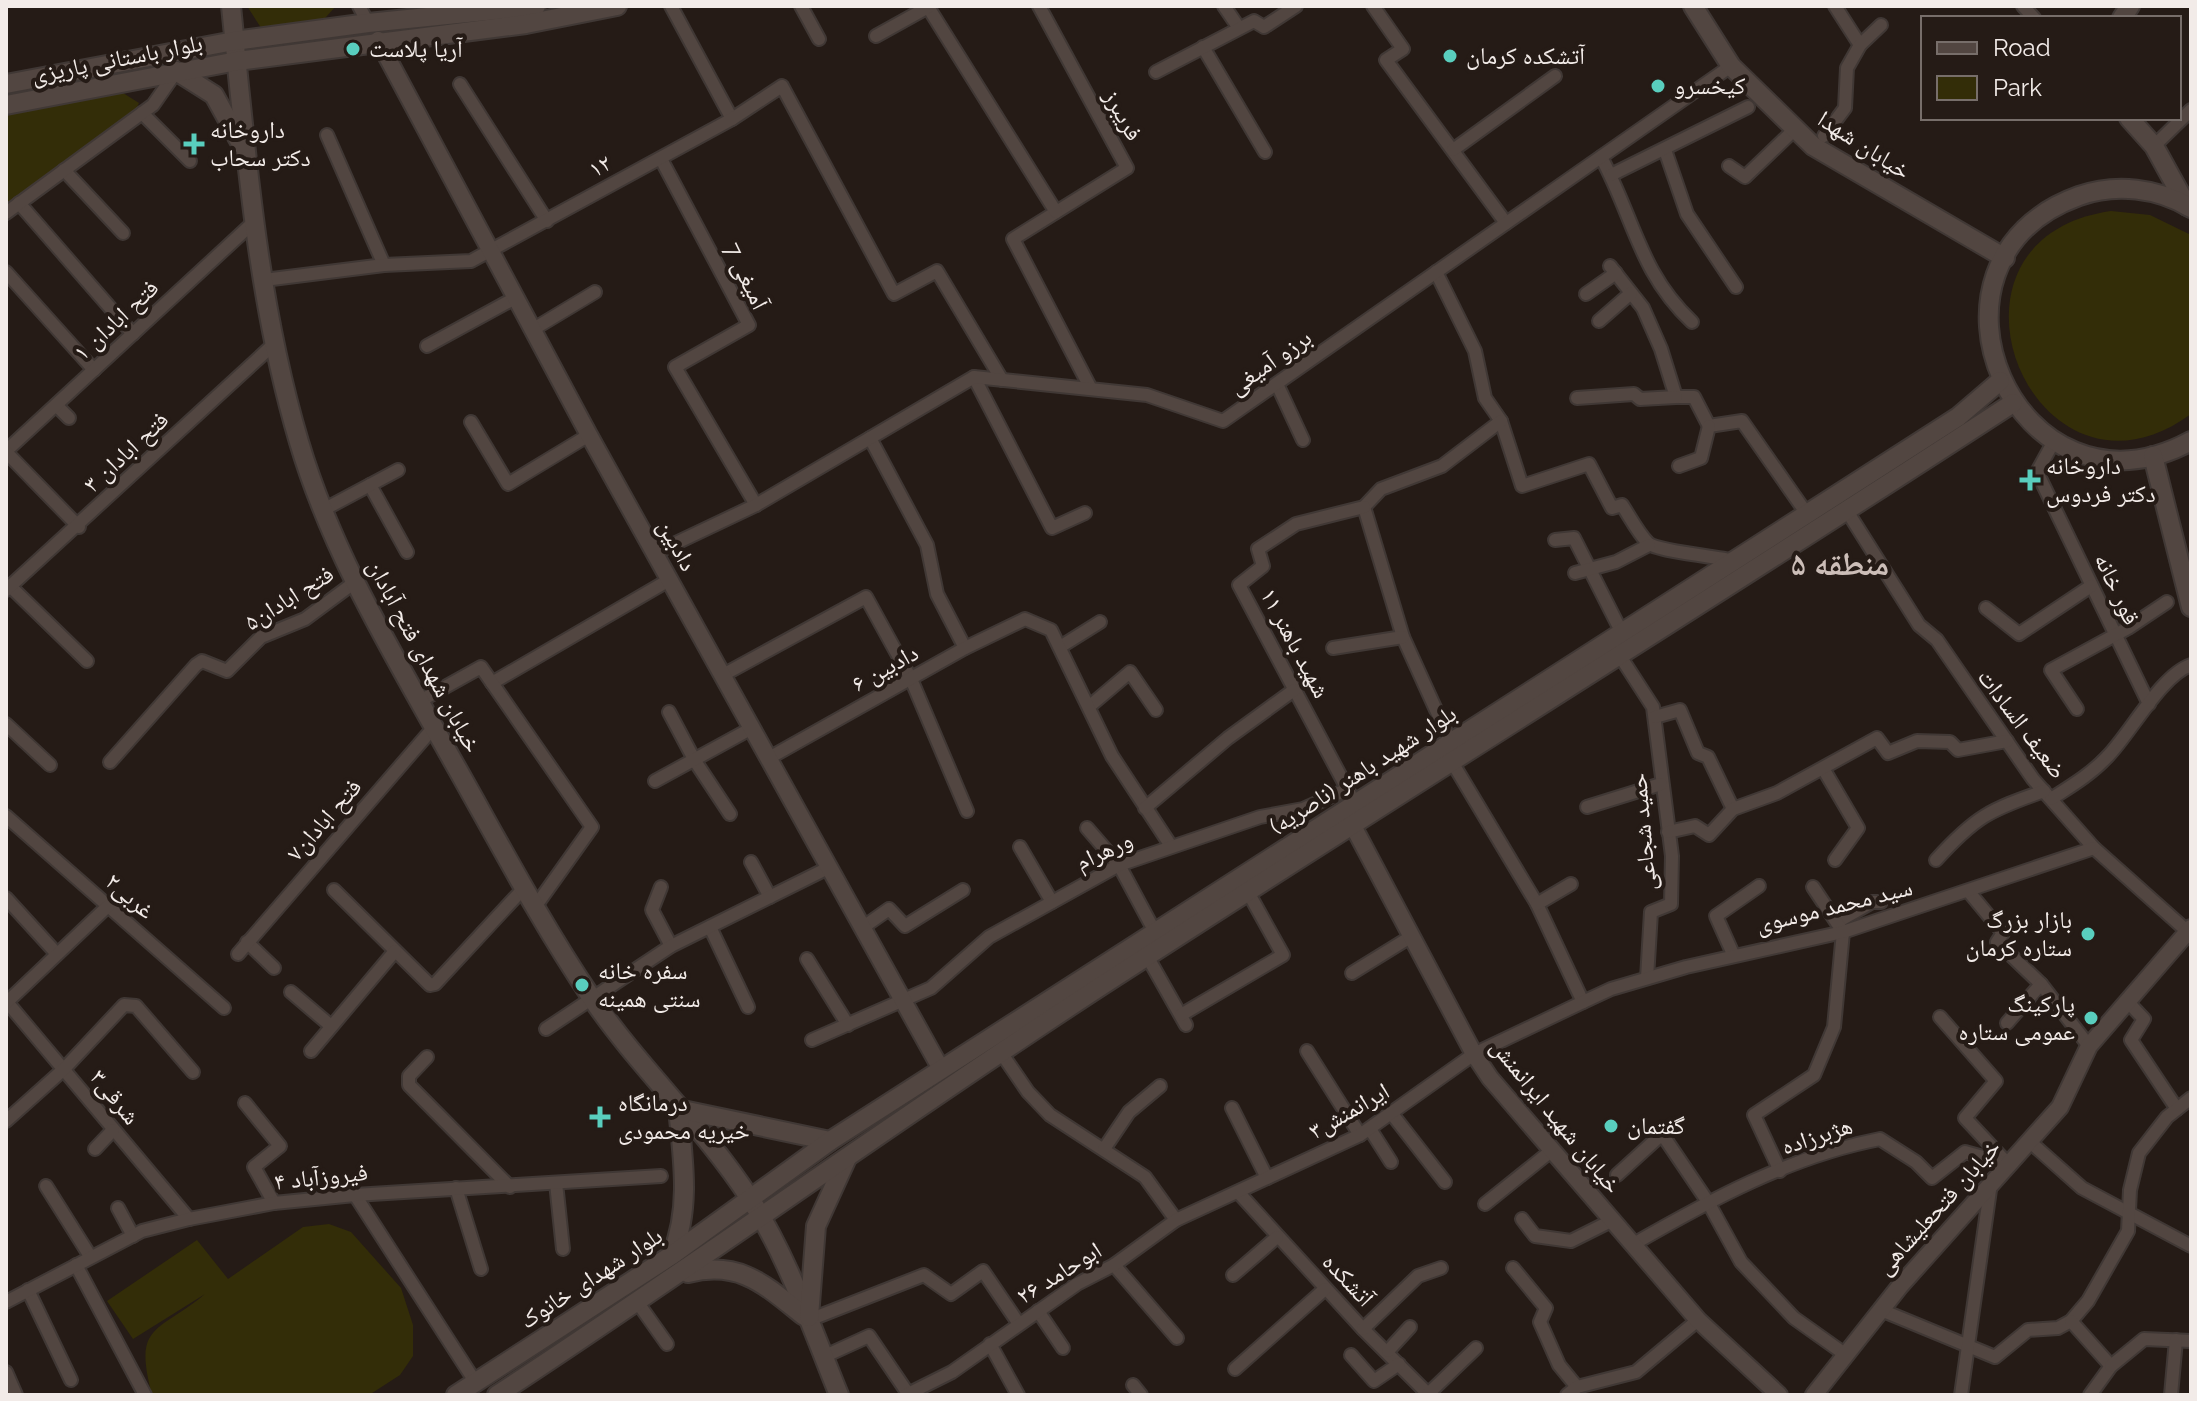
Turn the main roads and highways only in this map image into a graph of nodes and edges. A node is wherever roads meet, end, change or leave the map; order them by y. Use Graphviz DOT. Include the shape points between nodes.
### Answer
graph roads {
  1 [pos="231,6"];
  2 [pos="536,6"];
  3 [pos="617,6"];
  4 [pos="1693,6"];
  5 [pos="570,11"];
  6 [pos="363,14"];
  7 [pos="234,41"];
  8 [pos="173,52"];
  9 [pos="237,61"];
  10 [pos="176,72"];
  11 [pos="6,84"];
  12 [pos="6,105"];
  13 [pos="2131,120"];
  14 [pos="247,157"];
  15 [pos="2189,207"];
  16 [pos="2005,258"];
  17 [pos="2000,381"];
  18 [pos="2013,403"];
  19 [pos="2191,441"];
  20 [pos="2153,456"];
  21 [pos="2191,607"];
  22 [pos="1574,675"];
  23 [pos="678,1109"];
  24 [pos="830,1141"];
  25 [pos="851,1152"];
  26 [pos="749,1197"];
  27 [pos="760,1216"];
  28 [pos="672,1255"];
  29 [pos="680,1275"];
  30 [pos="809,1320"];
  31 [pos="506,1393"];
  32 [pos="456,1395"];
  33 [pos="839,1395"];
  1 -- 7 [label="main road, خیابان شهدای فتح آبادان"];
  2 -- 6 [label="main road, بلوار باستانی پاریزی"];
  3 -- 5 [label="main road, بلوار باستانی پاریزی"];
  4 -- 16 [label="main road, خیابان شهدا" via="1731,66 1813,146"];
  5 -- 9 [label="main road, بلوار باستانی پاریزی"];
  6 -- 7 [label="main road, بلوار باستانی پاریزی"];
  7 -- 8 [label="main road, بلوار باستانی پاریزی"];
  7 -- 9 [label="main road, خیابان شهدای فتح آبادان"];
  8 -- 10 [label="main road"];
  8 -- 11 [label="main road, بلوار باستانی پاریزی"];
  9 -- 10 [label="main road, بلوار باستانی پاریزی"];
  9 -- 14 [label="main road, خیابان شهدای فتح آبادان"];
  10 -- 12 [label="main road, بلوار باستانی پاریزی"];
  10 -- 14 [label="main road" via="214,95"];
  13 -- 15 [label="main road" via="2154,146"];
  14 -- 23 [label="main road, خیابان شهدای فتح آبادان" via="274,344 300,444 355,582 535,907 591,998"];
  15 -- 16 [label="main road" via="2132,190 2083,195 2039,218"];
  16 -- 17 [label="main road" via="1988,316 1990,349"];
  17 -- 18 [label="main road"];
  17 -- 22 [label="main road, بلوار شهید باهنر (ناصریه)" via="1958,417 1622,633"];
  18 -- 20 [label="main road" via="2054,441 2100,458"];
  18 -- 22 [label="main road, بلوار شهید باهنر (ناصریه)" via="1620,656"];
  19 -- 20 [label="main road"];
  20 -- 21 [label="main road"];
  22 -- 24 [label="main road, بلوار شهید باهنر (ناصریه)" via="1352,796 1155,932"];
  22 -- 25 [label="main road, بلوار شهید باهنر (ناصریه)" via="1452,762"];
  23 -- 24 [label="main road"];
  23 -- 26 [label="main road, خیابان شهدای فتح آبادان"];
  23 -- 28 [label="main road" via="684,1202"];
  24 -- 26 [label="main road, بلوار شهید باهنر (ناصریه)"];
  25 -- 27 [label="main road, بلوار شهید باهنر (ناصریه)"];
  25 -- 30 [label="main road" via="816,1226"];
  26 -- 27 [label="main road, خیابان شهدای فتح آبادان"];
  26 -- 28 [label="main road, بلوار شهدای خانوک"];
  27 -- 29 [label="main road, بلوار شهدای خانوک"];
  27 -- 30 [label="main road, خیابان شهدای فتح آبادان"];
  28 -- 32 [label="main road, بلوار شهدای خانوک"];
  29 -- 30 [label="main road" via="713,1267 737,1272 761,1282"];
  29 -- 31 [label="main road, بلوار شهدای خانوک"];
  30 -- 33 [label="main road, خیابان شهدای فتح آبادان"];
}
